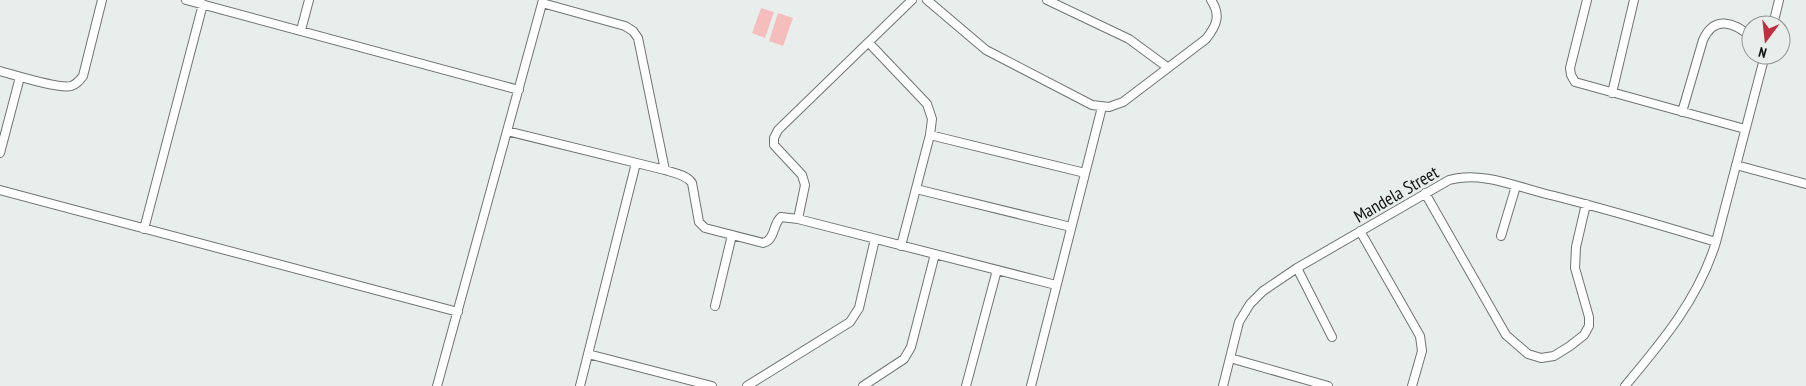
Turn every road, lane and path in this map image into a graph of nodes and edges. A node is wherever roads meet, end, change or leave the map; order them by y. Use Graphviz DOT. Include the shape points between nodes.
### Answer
graph roads {
  1 [pos="102,0"];
  2 [pos="186,0"];
  3 [pos="309,0"];
  4 [pos="912,0"];
  5 [pos="927,0"];
  6 [pos="1047,0"];
  7 [pos="1211,0"];
  8 [pos="1587,0"];
  9 [pos="1634,0"];
  10 [pos="1779,0"];
  11 [pos="543,1"];
  12 [pos="202,4"];
  13 [pos="1775,15"];
  14 [pos="301,30"];
  15 [pos="1741,30"];
  16 [pos="869,43"];
  17 [pos="1762,65"];
  18 [pos="1167,67"];
  19 [pos="0,71"];
  20 [pos="20,77"];
  21 [pos="519,90"];
  22 [pos="1612,93"];
  23 [pos="1102,107"];
  24 [pos="1682,112"];
  25 [pos="1746,129"];
  26 [pos="508,131"];
  27 [pos="930,135"];
  28 [pos="0,153"];
  29 [pos="636,163"];
  30 [pos="1736,165"];
  31 [pos="665,170"];
  32 [pos="1085,173"];
  33 [pos="1806,184"];
  34 [pos="1516,186"];
  35 [pos="916,189"];
  36 [pos="0,190"];
  37 [pos="1425,193"];
  38 [pos="1586,204"];
  39 [pos="798,219"];
  40 [pos="1071,227"];
  41 [pos="144,229"];
  42 [pos="1360,231"];
  43 [pos="732,235"];
  44 [pos="1501,236"];
  45 [pos="875,239"];
  46 [pos="1716,242"];
  47 [pos="901,246"];
  48 [pos="935,254"];
  49 [pos="1297,268"];
  50 [pos="997,270"];
  51 [pos="1056,285"];
  52 [pos="715,306"];
  53 [pos="458,312"];
  54 [pos="1332,337"];
  55 [pos="588,354"];
  56 [pos="1230,358"];
  57 [pos="1306,383"];
  58 [pos="437,386"];
  59 [pos="580,386"];
  60 [pos="708,386"];
  61 [pos="747,386"];
  62 [pos="863,386"];
  63 [pos="966,386"];
  64 [pos="1032,386"];
  65 [pos="1223,386"];
  66 [pos="1328,386"];
  67 [pos="1412,386"];
  68 [pos="1625,386"];
  1 -- 20 [label="street" via="83,76 78,83 62,86"];
  2 -- 12 [label="street"];
  3 -- 14 [label="street"];
  4 -- 16 [label="street"];
  5 -- 23 [label="street" via="986,50"];
  6 -- 18 [label="street" via="1128,39"];
  7 -- 18 [label="street" via="1217,20 1213,30 1206,39"];
  8 -- 22 [label="street" via="1570,72 1578,83"];
  9 -- 22 [label="street"];
  10 -- 13 [label="street"];
  11 -- 21 [label="street"];
  11 -- 31 [label="street" via="633,31 638,38"];
  12 -- 14 [label="street"];
  12 -- 41 [label="street"];
  14 -- 21 [label="street"];
  15 -- 24 [label="street" via="1726,23 1716,24 1708,30"];
  16 -- 27 [label="street" via="927,104 932,119"];
  16 -- 39 [label="street" via="778,130 774,138 774,145 802,175 805,185"];
  17 -- 25 [label="street"];
  18 -- 23 [label="street" via="1123,102"];
  19 -- 20 [label="street"];
  20 -- 28 [label="street"];
  21 -- 26 [label="street"];
  22 -- 24 [label="street"];
  23 -- 32 [label="street"];
  24 -- 25 [label="street"];
  25 -- 30 [label="street"];
  26 -- 29 [label="street"];
  26 -- 53 [label="street"];
  27 -- 32 [label="street"];
  27 -- 35 [label="street"];
  29 -- 31 [label="street"];
  29 -- 55 [label="street"];
  30 -- 33 [label="street"];
  30 -- 46 [label="street"];
  31 -- 43 [label="street" via="692,183 701,226"];
  32 -- 40 [label="street"];
  34 -- 37 [label="street, Mandela Street" via="1467,177 1449,180"];
  34 -- 38 [label="street, Mandela Street"];
  34 -- 44 [label="street"];
  35 -- 40 [label="street"];
  35 -- 47 [label="street"];
  36 -- 41 [label="street"];
  37 -- 38 [label="street" via="1506,335 1528,354 1542,358 1554,356 1570,346 1584,335 1589,326 1575,268 1576,246"];
  37 -- 42 [label="street, Mandela Street"];
  38 -- 46 [label="street, Mandela Street"];
  39 -- 43 [label="street" via="781,217 771,238 763,243"];
  39 -- 45 [label="street"];
  40 -- 51 [label="street"];
  41 -- 53 [label="street"];
  42 -- 49 [label="street, Mandela Street"];
  42 -- 67 [label="street" via="1420,336 1422,346"];
  43 -- 52 [label="street"];
  45 -- 47 [label="street"];
  45 -- 61 [label="street" via="859,308 850,322"];
  46 -- 68 [label="street" via="1689,303"];
  47 -- 48 [label="street"];
  48 -- 50 [label="street"];
  48 -- 62 [label="street" via="912,347 904,359"];
  49 -- 54 [label="street"];
  49 -- 56 [label="street, Mandela Street" via="1250,304 1239,322"];
  50 -- 51 [label="street"];
  50 -- 63 [label="street"];
  51 -- 64 [label="street"];
  53 -- 58 [label="street"];
  55 -- 59 [label="street"];
  55 -- 60 [label="street"];
  56 -- 57 [label="street"];
  56 -- 65 [label="street, Mandela Street"];
  57 -- 66 [label="street"];
}
